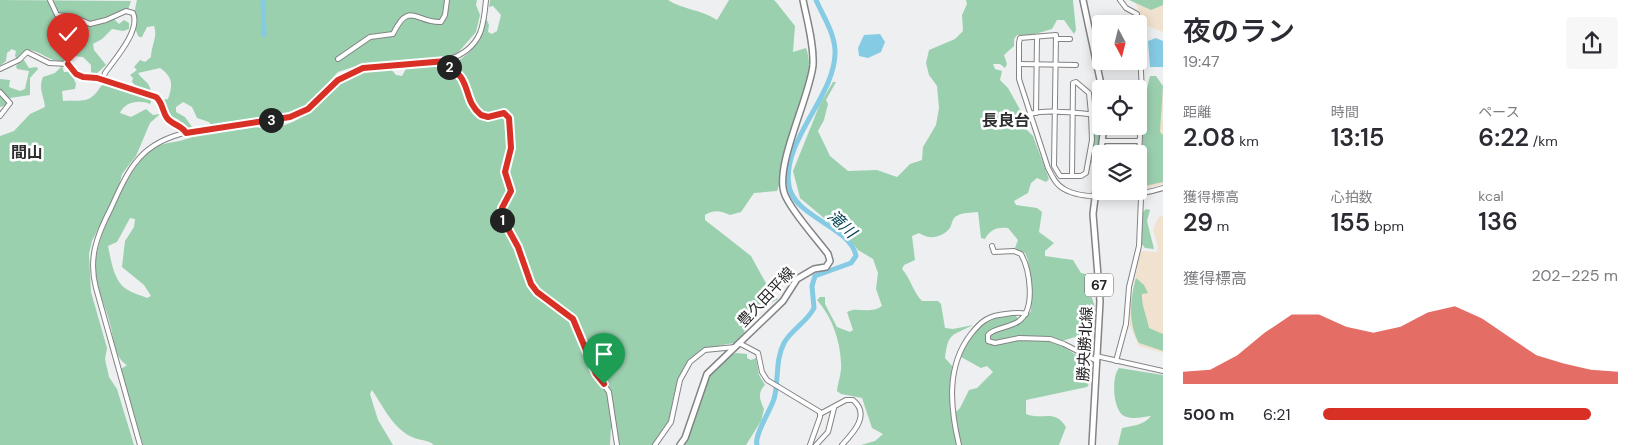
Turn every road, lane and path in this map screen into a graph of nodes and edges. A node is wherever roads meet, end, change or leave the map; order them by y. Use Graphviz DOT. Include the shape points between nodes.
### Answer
graph roads {
  1 [pos="50,0"];
  2 [pos="447,0"];
  3 [pos="486,0"];
  4 [pos="803,0"];
  5 [pos="1083,0"];
  6 [pos="1120,0"];
  7 [pos="1137,15"];
  8 [pos="1037,38"];
  9 [pos="1056,39"];
  10 [pos="1070,39"];
  11 [pos="338,59"];
  12 [pos="446,61"];
  13 [pos="1019,64"];
  14 [pos="1037,64"];
  15 [pos="1055,65"];
  16 [pos="1076,65"];
  17 [pos="0,70"];
  18 [pos="1141,70"];
  19 [pos="103,80"];
  20 [pos="1100,80"];
  21 [pos="0,92"];
  22 [pos="1036,112"];
  23 [pos="1054,113"];
  24 [pos="1073,113"];
  25 [pos="1030,114"];
  26 [pos="1091,114"];
  27 [pos="0,116"];
  28 [pos="186,133"];
  29 [pos="1103,135"];
  30 [pos="1103,141"];
  31 [pos="1139,141"];
  32 [pos="1102,145"];
  33 [pos="1139,145"];
  34 [pos="1072,176"];
  35 [pos="1163,188"];
  36 [pos="1147,192"];
  37 [pos="1092,196"];
  38 [pos="1094,200"];
  39 [pos="1141,200"];
  40 [pos="992,246"];
  41 [pos="1026,314"];
  42 [pos="737,345"];
  43 [pos="1096,358"];
  44 [pos="1116,360"];
  45 [pos="1163,371"];
  46 [pos="834,408"];
  47 [pos="820,414"];
  48 [pos="140,445"];
  49 [pos="617,445"];
  50 [pos="655,445"];
  51 [pos="680,445"];
  52 [pos="810,445"];
  53 [pos="816,445"];
  54 [pos="842,445"];
  55 [pos="959,445"];
  56 [pos="1092,445"];
  1 -- 19 [label="street" via="57,15 74,17 90,24 126,11 133,13 133,31"];
  2 -- 11 [label="street" via="441,22 408,15 400,20 393,34 370,37"];
  3 -- 12 [label="street" via="482,28 476,40 462,54"];
  4 -- 42 [label="main road, 豊久田平線" via="813,65 782,183 786,198 830,261 826,267 814,269 797,279 783,301"];
  5 -- 20 [label="main road"];
  6 -- 7 [label="street"];
  8 -- 9 [label="street" via="1056,35"];
  8 -- 13 [label="street" via="1020,38"];
  8 -- 14 [label="street"];
  9 -- 10 [label="street"];
  9 -- 15 [label="street"];
  12 -- 28 [label="street" via="363,68 338,80 308,109 290,117"];
  12 -- 49 [label="street" via="451,70 461,77 468,98 481,115 488,117 504,113 509,118 511,148 505,172 511,191 502,208 502,220 518,247 534,289 575,323 596,374 609,392"];
  13 -- 14 [label="street"];
  13 -- 25 [label="street" via="1019,79"];
  14 -- 15 [label="street"];
  14 -- 22 [label="street"];
  15 -- 16 [label="street"];
  15 -- 23 [label="street"];
  17 -- 19 [label="street" via="30,52 49,63 68,64 83,77"];
  18 -- 31 [label="street"];
  19 -- 28 [label="street" via="156,97 167,118"];
  21 -- 27 [label="street" via="10,103"];
  22 -- 23 [label="street"];
  22 -- 25 [label="street"];
  23 -- 24 [label="street"];
  23 -- 34 [label="street" via="1054,166 1060,176"];
  24 -- 26 [label="street"];
  24 -- 26 [label="street" via="1073,83 1076,82 1090,93"];
  24 -- 34 [label="street"];
  25 -- 37 [label="street" via="1056,182 1072,193"];
  26 -- 34 [label="street" via="1093,136 1086,173"];
  28 -- 48 [label="street" via="159,142 136,162 100,228 93,253 93,278"];
  29 -- 30 [label="main road, 勝央勝北線 / 67"];
  30 -- 31 [label="street"];
  30 -- 32 [label="main road, 勝央勝北線 / 67"];
  31 -- 33 [label="street"];
  35 -- 36 [label="street"];
  38 -- 43 [label="main road, 勝央勝北線 / 67" via="1100,301"];
  39 -- 44 [label="street" via="1139,246 1128,295 1126,324"];
  40 -- 41 [label="street" via="993,252 1014,251 1022,257 1030,300"];
  41 -- 43 [label="street" via="1017,322 990,332 988,341 1050,339"];
  41 -- 55 [label="street" via="1019,312 987,318 961,348 954,364 951,393"];
  42 -- 47 [label="street" via="758,353 763,374 772,383"];
  42 -- 50 [label="street" via="705,350 690,362 680,380 671,422"];
  42 -- 51 [label="main road, 豊久田平線" via="705,378"];
  43 -- 44 [label="street"];
  43 -- 56 [label="main road, 勝央勝北線 / 67"];
  44 -- 45 [label="street"];
  46 -- 47 [label="street"];
  46 -- 53 [label="street" via="828,432"];
  46 -- 54 [label="street" via="846,400 853,400 860,412 857,430"];
  47 -- 52 [label="street"];
}
